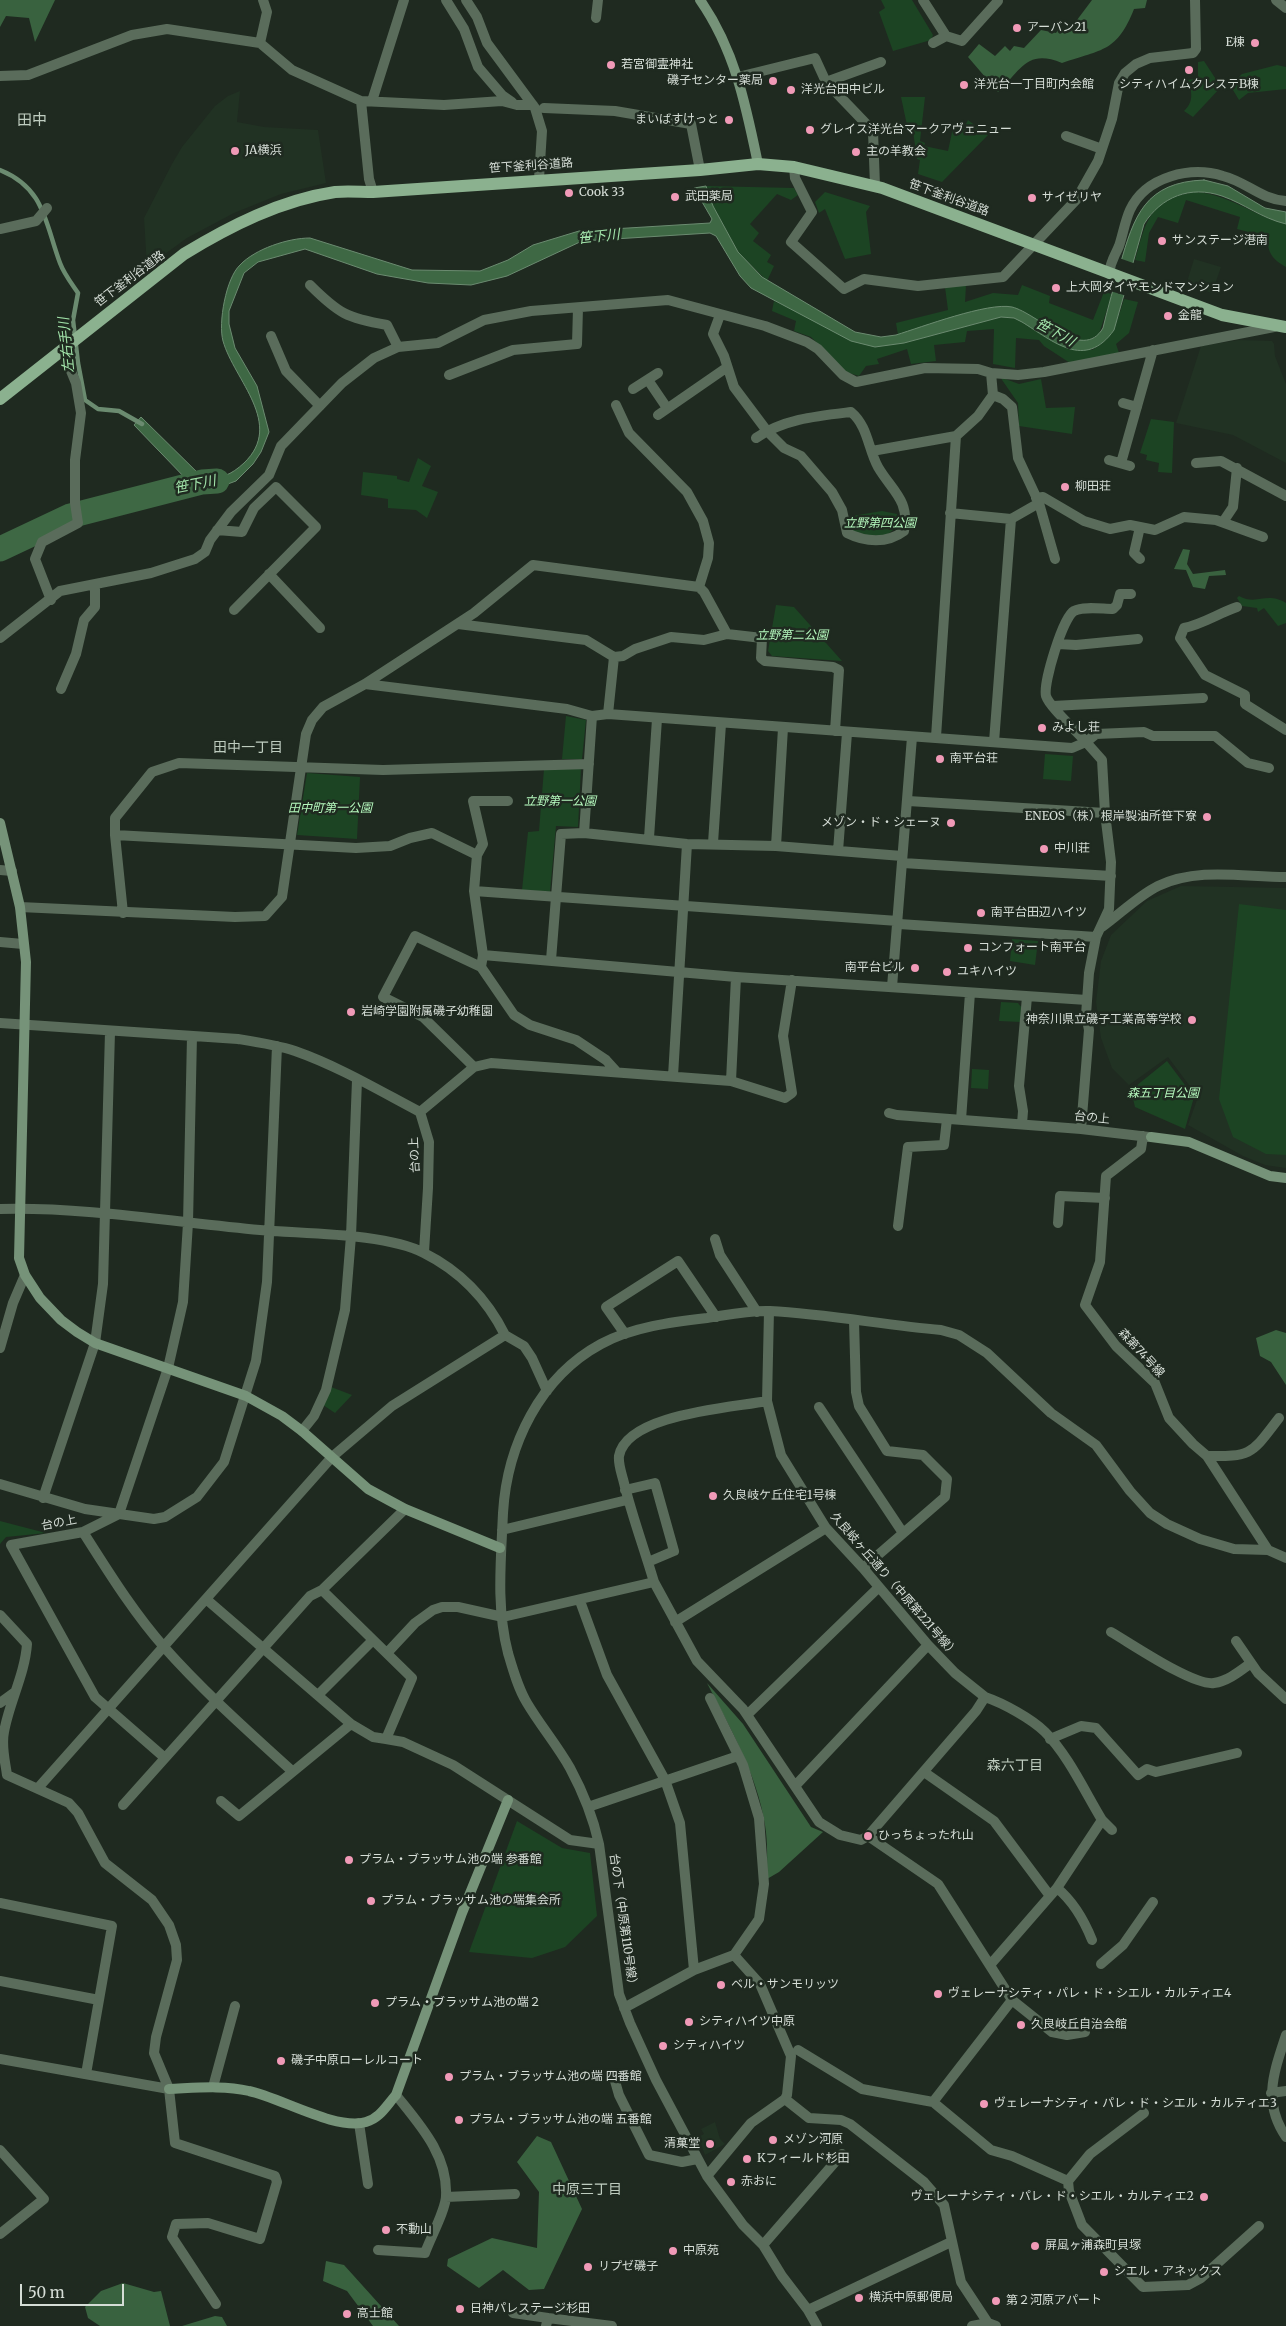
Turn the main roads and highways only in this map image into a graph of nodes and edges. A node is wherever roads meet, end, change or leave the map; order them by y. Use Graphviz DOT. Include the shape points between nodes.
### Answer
graph roads {
  1 [pos="1284,326"];
  2 [pos="0,399"];
  1 -- 2 [label="main road, 笹下釜利谷道路" via="1222,315 875,186 794,167 758,164 374,192 336,192 276,207 184,254"];
}
